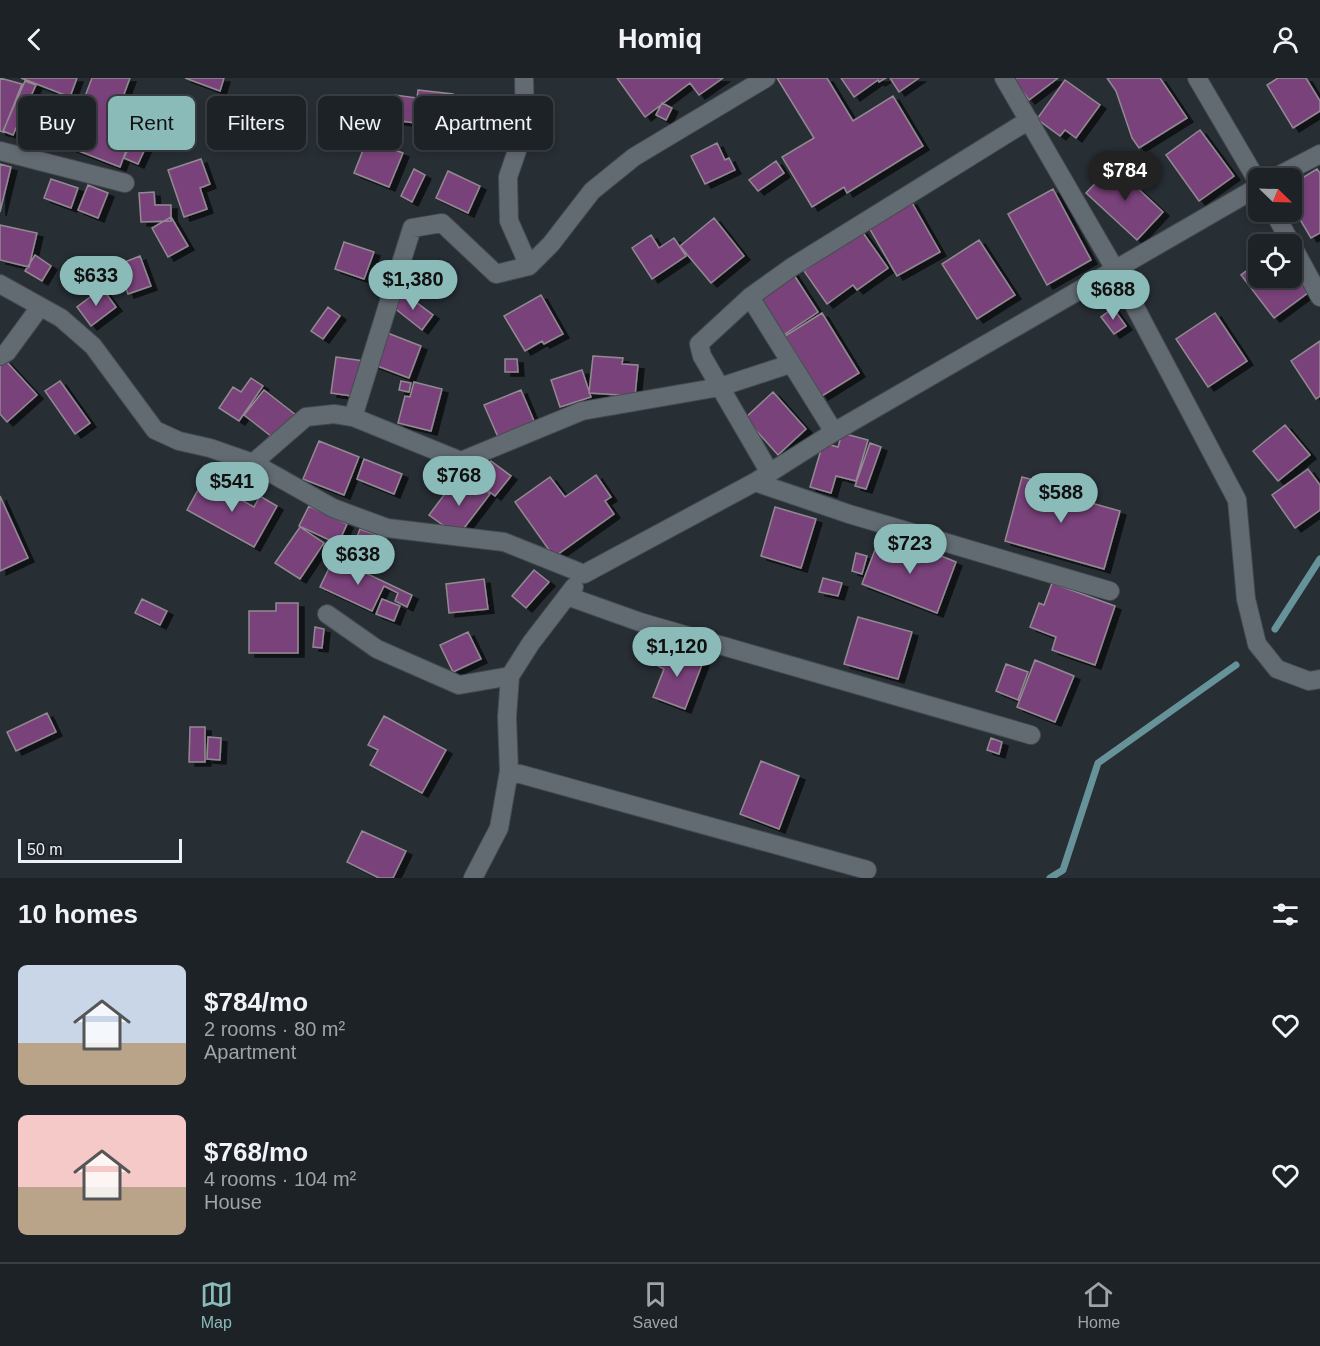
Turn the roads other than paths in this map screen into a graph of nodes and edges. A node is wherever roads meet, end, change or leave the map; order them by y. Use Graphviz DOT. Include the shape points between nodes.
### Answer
graph roads {
  1 [pos="524,78"];
  2 [pos="766,78"];
  3 [pos="1004,78"];
  4 [pos="1197,78"];
  5 [pos="1029,120"];
  6 [pos="0,151"];
  7 [pos="1320,154"];
  8 [pos="1250,168"];
  9 [pos="1293,168"];
  10 [pos="125,183"];
  11 [pos="1248,193"];
  12 [pos="1279,222"];
  13 [pos="529,266"];
  14 [pos="1116,271"];
  15 [pos="0,284"];
  16 [pos="750,297"];
  17 [pos="1320,297"];
  18 [pos="40,307"];
  19 [pos="0,356"];
  20 [pos="790,364"];
  21 [pos="720,387"];
  22 [pos="353,417"];
  23 [pos="834,432"];
  24 [pos="253,463"];
  25 [pos="762,478"];
  26 [pos="584,574"];
  27 [pos="1110,591"];
  28 [pos="567,596"];
  29 [pos="327,614"];
  30 [pos="510,676"];
  31 [pos="1320,679"];
  32 [pos="1031,735"];
  33 [pos="509,771"];
  34 [pos="867,870"];
  35 [pos="472,878"];
  1 -- 13 [label="street" via="525,127 508,177 509,221"];
  2 -- 13 [label="street" via="634,157 592,191"];
  3 -- 5 [label="street"];
  4 -- 8 [label="street"];
  5 -- 14 [label="street"];
  5 -- 16 [label="street"];
  6 -- 10 [label="street"];
  7 -- 9 [label="street"];
  11 -- 14 [label="street"];
  12 -- 17 [label="street"];
  13 -- 22 [label="street" via="496,274 442,223 412,228"];
  14 -- 23 [label="street"];
  14 -- 31 [label="street" via="1237,500 1246,599 1257,644 1277,669 1309,681"];
  15 -- 18 [label="street"];
  16 -- 20 [label="street"];
  16 -- 21 [label="street" via="699,344"];
  18 -- 19 [label="street"];
  18 -- 24 [label="street" via="62,318 93,346 155,430"];
  20 -- 21 [label="street"];
  20 -- 23 [label="street"];
  21 -- 22 [label="street" via="582,411 461,461"];
  21 -- 25 [label="street"];
  22 -- 24 [label="street" via="306,417"];
  23 -- 25 [label="street"];
  24 -- 26 [label="street" via="333,508 387,528 504,542"];
  25 -- 26 [label="street"];
  25 -- 27 [label="street" via="849,514"];
  26 -- 28 [label="street"];
  28 -- 30 [label="street"];
  28 -- 32 [label="street" via="640,622"];
  29 -- 30 [label="street" via="377,650 459,685"];
  30 -- 33 [label="street"];
  33 -- 34 [label="street"];
  33 -- 35 [label="street" via="499,828"];
}
